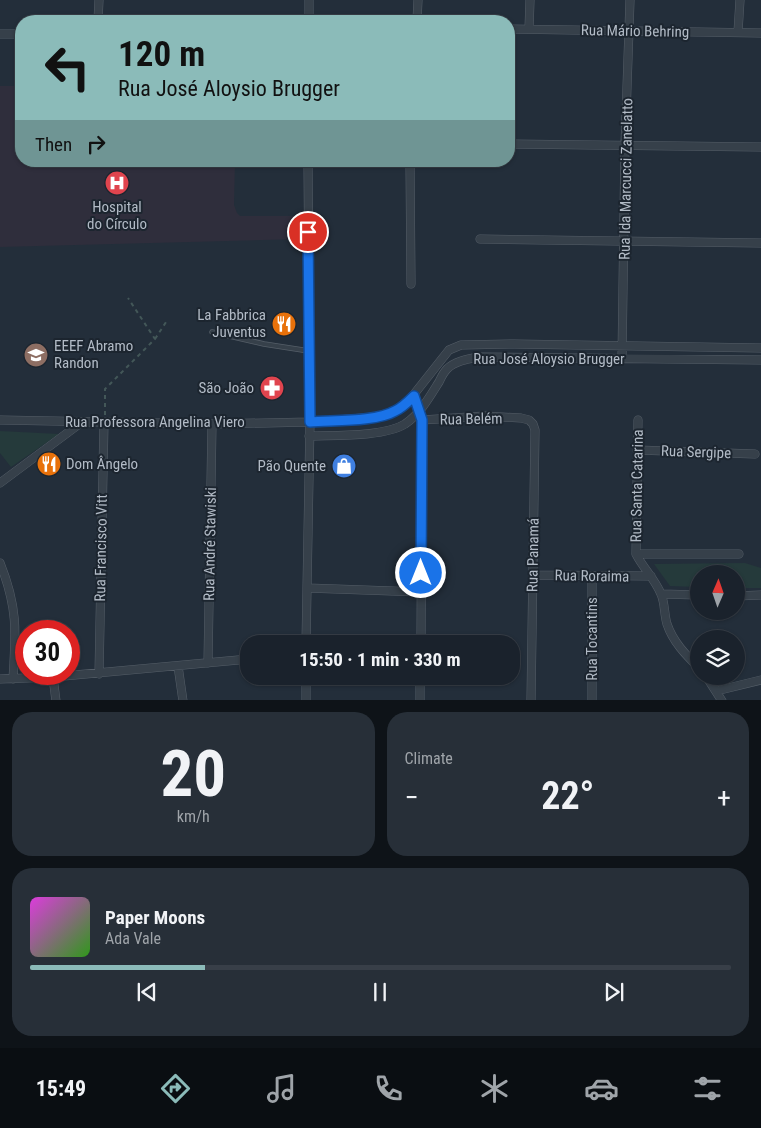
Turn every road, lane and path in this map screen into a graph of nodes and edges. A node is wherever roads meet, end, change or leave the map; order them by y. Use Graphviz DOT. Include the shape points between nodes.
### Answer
graph roads {
  1 [pos="99,0"];
  2 [pos="309,0"];
  3 [pos="418,0"];
  4 [pos="530,0"];
  5 [pos="630,0"];
  6 [pos="740,0"];
  7 [pos="98,15"];
  8 [pos="309,15"];
  9 [pos="417,15"];
  10 [pos="515,29"];
  11 [pos="529,29"];
  12 [pos="630,30"];
  13 [pos="738,32"];
  14 [pos="761,33"];
  15 [pos="0,34"];
  16 [pos="15,34"];
  17 [pos="515,144"];
  18 [pos="625,145"];
  19 [pos="761,147"];
  20 [pos="308,167"];
  21 [pos="410,167"];
  22 [pos="480,238"];
  23 [pos="625,241"];
  24 [pos="761,243"];
  25 [pos="411,284"];
  26 [pos="128,298"];
  27 [pos="168,319"];
  28 [pos="212,332"];
  29 [pos="155,339"];
  30 [pos="478,344"];
  31 [pos="514,344"];
  32 [pos="623,346"];
  33 [pos="761,348"];
  34 [pos="309,351"];
  35 [pos="479,357"];
  36 [pos="513,358"];
  37 [pos="622,359"];
  38 [pos="761,360"];
  39 [pos="438,362"];
  40 [pos="447,369"];
  41 [pos="414,396"];
  42 [pos="420,411"];
  43 [pos="375,417"];
  44 [pos="521,418"];
  45 [pos="0,420"];
  46 [pos="422,420"];
  47 [pos="638,420"];
  48 [pos="82,422"];
  49 [pos="104,422"];
  50 [pos="310,422"];
  51 [pos="212,424"];
  52 [pos="378,432"];
  53 [pos="310,436"];
  54 [pos="637,450"];
  55 [pos="754,454"];
  56 [pos="0,483"];
  57 [pos="636,554"];
  58 [pos="739,554"];
  59 [pos="0,563"];
  60 [pos="533,575"];
  61 [pos="651,576"];
  62 [pos="592,577"];
  63 [pos="307,588"];
  64 [pos="421,592"];
  65 [pos="661,594"];
  66 [pos="690,595"];
  67 [pos="761,595"];
  68 [pos="745,596"];
  69 [pos="306,635"];
  70 [pos="420,635"];
  71 [pos="690,658"];
  72 [pos="240,660"];
  73 [pos="208,664"];
  74 [pos="178,666"];
  75 [pos="99,674"];
  76 [pos="80,675"];
  77 [pos="0,679"];
  78 [pos="13,679"];
  79 [pos="761,680"];
  80 [pos="54,685"];
  81 [pos="306,685"];
  82 [pos="420,685"];
  83 [pos="712,685"];
  84 [pos="716,691"];
  85 [pos="56,700"];
  86 [pos="183,700"];
  87 [pos="306,700"];
  88 [pos="420,700"];
  89 [pos="531,700"];
  90 [pos="592,700"];
  91 [pos="722,700"];
  1 -- 7 [label="street"];
  2 -- 8 [label="street"];
  3 -- 9 [label="street"];
  4 -- 11 [label="street"];
  5 -- 12 [label="street, Rua Ida Marcucci Zanelatto"];
  6 -- 13 [label="street"];
  10 -- 11 [label="street, Rua Mário Behring"];
  11 -- 12 [label="street, Rua Mário Behring"];
  12 -- 13 [label="street, Rua Mário Behring"];
  12 -- 18 [label="street, Rua Ida Marcucci Zanelatto"];
  13 -- 14 [label="street, Rua Mário Behring"];
  15 -- 16 [label="street"];
  17 -- 18 [label="street"];
  18 -- 19 [label="street"];
  18 -- 23 [label="street, Rua Ida Marcucci Zanelatto"];
  20 -- 34 [label="street"];
  21 -- 25 [label="street"];
  22 -- 23 [label="street"];
  23 -- 24 [label="street"];
  23 -- 32 [label="street, Rua Ida Marcucci Zanelatto"];
  26 -- 29 [label="path"];
  27 -- 29 [label="path"];
  28 -- 34 [label="lane"];
  29 -- 49 [label="path" via="105,389"];
  30 -- 31 [label="street, Rua José Aloysio Brugger"];
  30 -- 35 [label="street"];
  30 -- 39 [label="street, Rua José Aloysio Brugger" via="449,350"];
  31 -- 32 [label="street, Rua José Aloysio Brugger"];
  31 -- 36 [label="street"];
  32 -- 33 [label="street, Rua José Aloysio Brugger"];
  32 -- 37 [label="street, Rua Ida Marcucci Zanelatto"];
  34 -- 50 [label="street"];
  35 -- 36 [label="street, Rua José Aloysio Brugger"];
  35 -- 40 [label="street, Rua José Aloysio Brugger" via="457,362"];
  36 -- 37 [label="street, Rua José Aloysio Brugger"];
  37 -- 38 [label="street, Rua José Aloysio Brugger"];
  39 -- 40 [label="street"];
  39 -- 41 [label="street, Rua José Aloysio Brugger"];
  40 -- 42 [label="street"];
  41 -- 42 [label="street"];
  41 -- 43 [label="street, Rua José Aloysio Brugger" via="396,411"];
  42 -- 46 [label="street"];
  42 -- 52 [label="street" via="404,424"];
  43 -- 50 [label="street, Rua José Aloysio Brugger"];
  43 -- 52 [label="street"];
  44 -- 46 [label="street, Rua Belém" via="484,416"];
  44 -- 60 [label="street, Rua Panamá" via="529,420 535,430"];
  45 -- 48 [label="street, Rua Professora Angelina Viero"];
  46 -- 64 [label="street"];
  47 -- 54 [label="street, Rua Santa Catarina"];
  48 -- 49 [label="street, Rua Professora Angelina Viero"];
  48 -- 56 [label="street"];
  49 -- 51 [label="street, Rua Professora Angelina Viero"];
  49 -- 75 [label="street, Rua Francisco Vitt"];
  50 -- 51 [label="street, Rua Professora Angelina Viero"];
  50 -- 53 [label="street"];
  51 -- 73 [label="street, Rua André Stawiski"];
  52 -- 53 [label="street"];
  53 -- 63 [label="street"];
  54 -- 55 [label="street, Rua Sergipe"];
  54 -- 57 [label="street, Rua Santa Catarina"];
  57 -- 58 [label="street"];
  57 -- 61 [label="street, Rua Santa Catarina"];
  59 -- 78 [label="street" via="8,582 17,630"];
  60 -- 62 [label="street, Rua Roraima"];
  60 -- 89 [label="street, Rua Panamá"];
  61 -- 62 [label="street, Rua Roraima"];
  61 -- 65 [label="street, Rua Santa Catarina"];
  62 -- 90 [label="street, Rua Tocantins"];
  63 -- 64 [label="street"];
  63 -- 69 [label="street"];
  64 -- 70 [label="street"];
  65 -- 66 [label="street"];
  65 -- 71 [label="street, Rua Santa Catarina" via="674,641"];
  67 -- 68 [label="street"];
  72 -- 73 [label="street"];
  73 -- 74 [label="street"];
  74 -- 75 [label="street"];
  74 -- 86 [label="street"];
  75 -- 76 [label="street"];
  77 -- 78 [label="street"];
  79 -- 84 [label="street"];
  80 -- 85 [label="street"];
  81 -- 87 [label="street"];
  82 -- 88 [label="street"];
  83 -- 84 [label="street"];
  84 -- 91 [label="street"];
}
